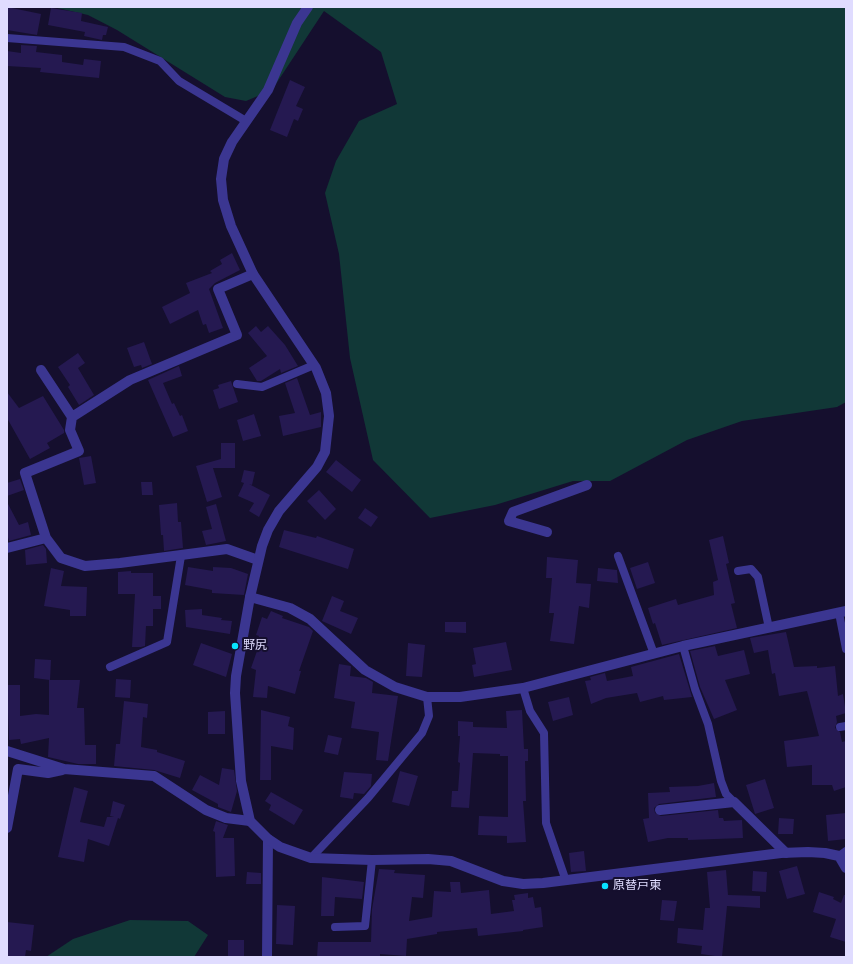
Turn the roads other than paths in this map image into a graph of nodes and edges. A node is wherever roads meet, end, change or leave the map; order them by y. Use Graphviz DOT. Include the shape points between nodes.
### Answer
graph roads {
  1 [pos="308,7"];
  2 [pos="7,38"];
  3 [pos="246,121"];
  4 [pos="253,274"];
  5 [pos="314,365"];
  6 [pos="41,370"];
  7 [pos="236,384"];
  8 [pos="72,417"];
  9 [pos="587,485"];
  10 [pos="547,532"];
  11 [pos="46,538"];
  12 [pos="7,548"];
  13 [pos="181,556"];
  14 [pos="618,556"];
  15 [pos="258,560"];
  16 [pos="738,571"];
  17 [pos="250,597"];
  18 [pos="842,612"];
  19 [pos="769,628"];
  20 [pos="683,646"];
  21 [pos="846,649"];
  22 [pos="654,654"];
  23 [pos="110,667"];
  24 [pos="523,688"];
  25 [pos="426,697"];
  26 [pos="7,751"];
  27 [pos="64,769"];
  28 [pos="734,802"];
  29 [pos="660,810"];
  30 [pos="250,821"];
  31 [pos="7,828"];
  32 [pos="268,839"];
  33 [pos="786,853"];
  34 [pos="844,854"];
  35 [pos="311,858"];
  36 [pos="372,860"];
  37 [pos="846,868"];
  38 [pos="566,881"];
  39 [pos="335,926"];
  40 [pos="267,957"];
  1 -- 3 [label="street" via="297,23 268,90"];
  2 -- 3 [label="lane" via="124,47 160,61 179,81"];
  3 -- 4 [label="street" via="224,159 221,179 223,200 231,226"];
  4 -- 5 [label="street"];
  4 -- 8 [label="street" via="218,289 236,335 130,380"];
  5 -- 7 [label="lane" via="262,387"];
  5 -- 15 [label="street" via="326,393 329,416 325,452 317,467 279,511 268,530"];
  6 -- 8 [label="street"];
  8 -- 11 [label="street" via="70,430 79,451 25,473"];
  9 -- 10 [label="street" via="513,512 509,520"];
  11 -- 12 [label="street"];
  11 -- 13 [label="street" via="61,558 85,566"];
  13 -- 15 [label="street" via="227,550"];
  13 -- 23 [label="lane" via="167,642"];
  14 -- 22 [label="lane"];
  15 -- 17 [label="street"];
  16 -- 19 [label="lane" via="751,569 758,577"];
  17 -- 25 [label="street" via="290,608 310,619 365,670 395,687"];
  17 -- 30 [label="street" via="235,693 241,781"];
  18 -- 19 [label="street"];
  18 -- 21 [label="lane"];
  19 -- 20 [label="street"];
  20 -- 22 [label="street"];
  20 -- 28 [label="lane" via="708,724 721,781 726,794"];
  22 -- 24 [label="street"];
  24 -- 25 [label="street" via="460,697"];
  24 -- 38 [label="lane" via="530,711 544,733 546,823"];
  25 -- 35 [label="lane" via="429,716 422,733 368,798"];
  26 -- 27 [label="street"];
  27 -- 30 [label="street" via="154,776 206,810 226,818"];
  27 -- 31 [label="street" via="48,773 18,769"];
  28 -- 29 [label="street"];
  28 -- 33 [label="street"];
  30 -- 32 [label="street"];
  32 -- 35 [label="street" via="280,847"];
  32 -- 40 [label="street"];
  33 -- 34 [label="street"];
  33 -- 38 [label="street"];
  34 -- 37 [label="street"];
  35 -- 36 [label="street"];
  36 -- 38 [label="street" via="400,858 451,861 497,879 523,884"];
  36 -- 39 [label="lane" via="365,926"];
}
